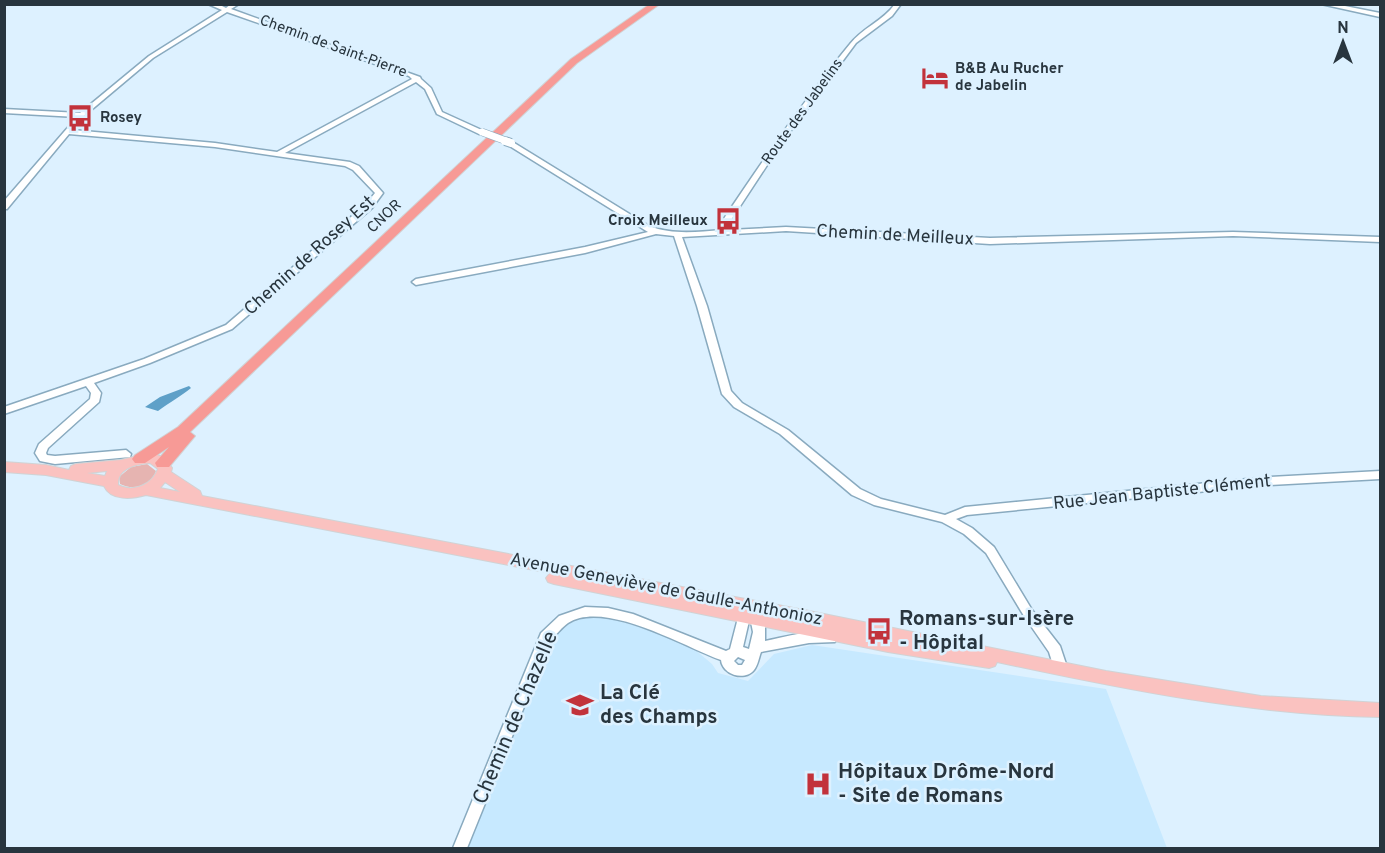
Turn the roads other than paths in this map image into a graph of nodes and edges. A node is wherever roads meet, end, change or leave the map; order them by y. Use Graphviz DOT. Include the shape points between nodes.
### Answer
graph roads {
  1 [pos="211,4"];
  2 [pos="236,4"];
  3 [pos="667,4"];
  4 [pos="898,4"];
  5 [pos="1323,4"];
  6 [pos="655,5"];
  7 [pos="228,10"];
  8 [pos="1380,15"];
  9 [pos="418,78"];
  10 [pos="4,111"];
  11 [pos="82,115"];
  12 [pos="66,132"];
  13 [pos="278,154"];
  14 [pos="4,207"];
  15 [pos="656,232"];
  16 [pos="725,232"];
  17 [pos="677,234"];
  18 [pos="1380,239"];
  19 [pos="416,282"];
  20 [pos="88,381"];
  21 [pos="4,411"];
  22 [pos="130,459"];
  23 [pos="4,467"];
  24 [pos="164,469"];
  25 [pos="46,470"];
  26 [pos="1380,475"];
  27 [pos="110,482"];
  28 [pos="145,490"];
  29 [pos="216,504"];
  30 [pos="946,519"];
  31 [pos="433,547"];
  32 [pos="729,603"];
  33 [pos="749,617"];
  34 [pos="809,617"];
  35 [pos="888,645"];
  36 [pos="755,653"];
  37 [pos="732,655"];
  38 [pos="1060,667"];
  39 [pos="1115,680"];
  40 [pos="1380,710"];
  41 [pos="460,849"];
  1 -- 7 [label="street, Chemin de Saint-Pierre"];
  2 -- 7 [label="street"];
  3 -- 24 [label="highway, CNOR" via="621,31 581,62 192,432"];
  4 -- 16 [label="street, Route des Jabelins" via="890,15 854,42 778,143 727,220"];
  5 -- 8 [label="street"];
  6 -- 22 [label="highway, CNOR" via="574,61 183,430"];
  7 -- 9 [label="street, Chemin de Saint-Pierre"];
  7 -- 11 [label="street" via="151,57"];
  9 -- 13 [label="street"];
  9 -- 15 [label="street, Chemin de Saint-Pierre, bridge" via="428,88 439,113 511,143"];
  10 -- 11 [label="street"];
  11 -- 12 [label="street"];
  12 -- 13 [label="street, Chemin de Rosey Est"];
  12 -- 14 [label="street"];
  13 -- 20 [label="street, Chemin de Rosey Est" via="354,166 379,193 377,199 234,324"];
  15 -- 17 [label="street, Chemin de Meilleux"];
  15 -- 19 [label="street, Chemin de Meilleux" via="585,250"];
  16 -- 17 [label="street, Chemin de Meilleux"];
  16 -- 18 [label="street, Chemin de Meilleux" via="786,229 990,241 1233,234"];
  17 -- 30 [label="street" via="726,392 738,405 784,432 856,492 878,502"];
  20 -- 21 [label="street, Chemin de Rosey Est"];
  20 -- 22 [label="street" via="96,393 95,400 40,453 55,460"];
  22 -- 24 [label="main road" via="158,460"];
  22 -- 25 [label="main road"];
  22 -- 27 [label="main road"];
  23 -- 25 [label="main road"];
  24 -- 28 [label="main road"];
  24 -- 29 [label="main road, Avenue Geneviève de Gaulle-Anthonioz" via="193,494"];
  25 -- 27 [label="main road"];
  26 -- 30 [label="street, Rue Jean Baptiste Clément" via="1268,481 965,511"];
  27 -- 28 [label="main road, Avenue Geneviève de Gaulle-Anthonioz" via="111,487 122,493"];
  28 -- 29 [label="main road, Avenue Geneviève de Gaulle-Anthonioz"];
  29 -- 31 [label="main road, Avenue Geneviève de Gaulle-Anthonioz"];
  30 -- 38 [label="street" via="990,550 1055,650"];
  31 -- 32 [label="main road, Avenue Geneviève de Gaulle-Anthonioz"];
  31 -- 33 [label="main road, Avenue Geneviève de Gaulle-Anthonioz" via="586,586"];
  32 -- 33 [label="street"];
  32 -- 34 [label="main road, Avenue Geneviève de Gaulle-Anthonioz"];
  33 -- 34 [label="street"];
  33 -- 35 [label="main road, Avenue Geneviève de Gaulle-Anthonioz"];
  33 -- 36 [label="street" via="760,634"];
  33 -- 37 [label="street"];
  34 -- 38 [label="main road, Avenue Geneviève de Gaulle-Anthonioz"];
  35 -- 36 [label="street" via="822,637"];
  35 -- 39 [label="main road, Avenue Geneviève de Gaulle-Anthonioz"];
  36 -- 37 [label="street, Chemin de Chazelle" via="750,666 740,671 731,668"];
  37 -- 41 [label="street, Chemin de Chazelle" via="601,612 567,616 555,624"];
  38 -- 39 [label="main road, Avenue Geneviève de Gaulle-Anthonioz"];
  39 -- 40 [label="main road, Avenue Geneviève de Gaulle-Anthonioz" via="1261,703"];
}
